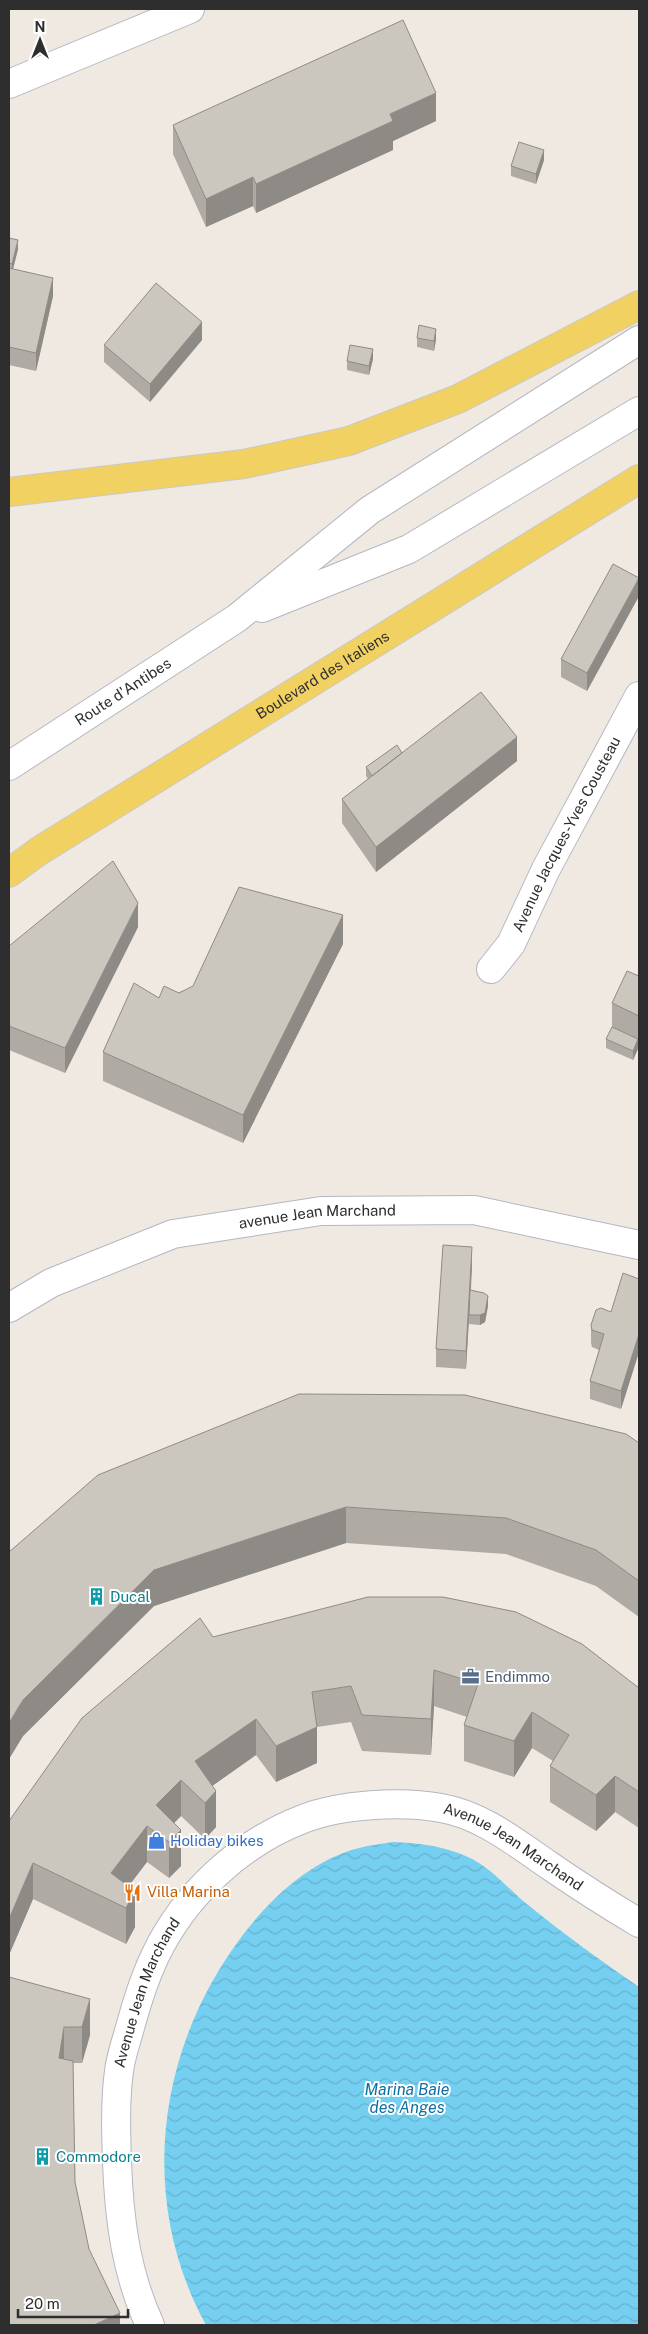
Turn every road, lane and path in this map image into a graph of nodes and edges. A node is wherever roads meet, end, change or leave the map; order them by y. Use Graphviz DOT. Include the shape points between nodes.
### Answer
graph roads {
  1 [pos="190,9"];
  2 [pos="9,84"];
  3 [pos="639,305"];
  4 [pos="639,340"];
  5 [pos="639,411"];
  6 [pos="639,479"];
  7 [pos="9,492"];
  8 [pos="237,618"];
  9 [pos="639,696"];
  10 [pos="9,766"];
  11 [pos="9,873"];
  12 [pos="491,969"];
  13 [pos="639,1245"];
  14 [pos="9,1308"];
  15 [pos="639,1923"];
  16 [pos="150,2325"];
  1 -- 2 [label="street"];
  3 -- 7 [label="main road" via="458,399 349,441 244,464"];
  4 -- 8 [label="street" via="370,510"];
  5 -- 8 [label="street" via="409,549"];
  6 -- 11 [label="main road, Boulevard des Italiens" via="47,846"];
  8 -- 10 [label="street, Route d'Antibes"];
  9 -- 12 [label="street, Avenue Jacques-Yves Cousteau" via="546,869 510,944"];
  13 -- 14 [label="street, avenue Jean Marchand" via="474,1210 321,1211 174,1234 51,1283"];
  15 -- 16 [label="street, Avenue Jean Marchand" via="489,1826 469,1815 441,1808 377,1805 347,1808 304,1818 247,1848 204,1885 155,1956 136,2007 119,2069 116,2125 118,2209 137,2296"];
}
